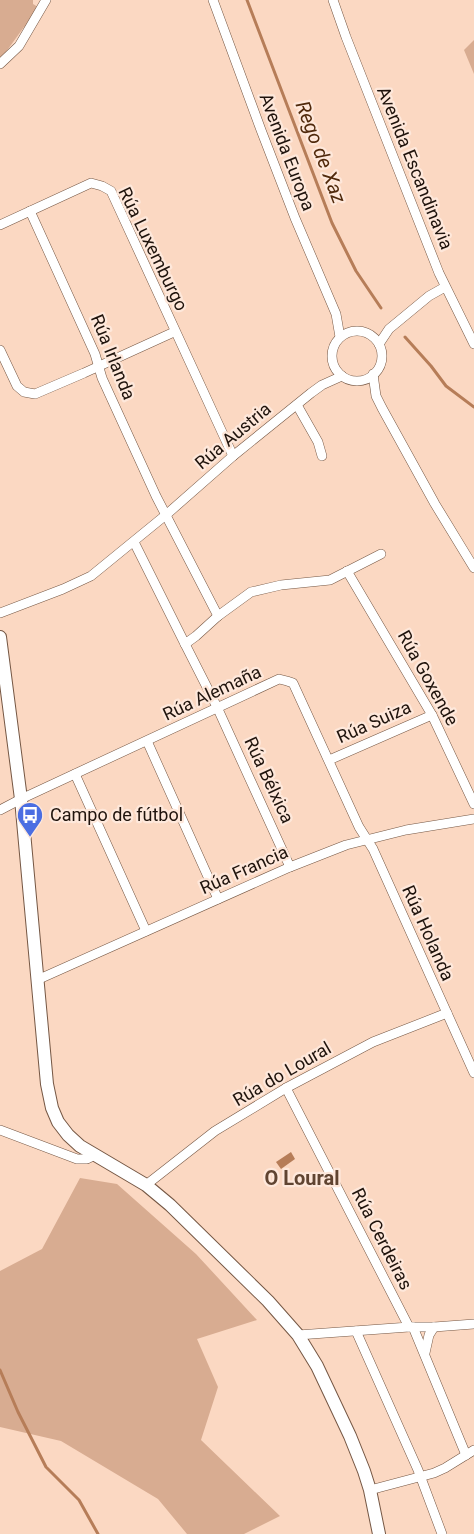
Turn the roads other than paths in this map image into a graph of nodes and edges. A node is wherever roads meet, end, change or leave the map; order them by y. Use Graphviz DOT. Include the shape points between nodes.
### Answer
graph roads {
  1 [pos="46,0"];
  2 [pos="213,0"];
  3 [pos="333,0"];
  4 [pos="0,64"];
  5 [pos="30,211"];
  6 [pos="0,225"];
  7 [pos="445,287"];
  8 [pos="336,314"];
  9 [pos="389,329"];
  10 [pos="174,332"];
  11 [pos="350,332"];
  12 [pos="370,335"];
  13 [pos="340,337"];
  14 [pos="379,344"];
  15 [pos="474,345"];
  16 [pos="0,350"];
  17 [pos="98,367"];
  18 [pos="334,367"];
  19 [pos="373,374"];
  20 [pos="342,376"];
  21 [pos="361,380"];
  22 [pos="322,385"];
  23 [pos="376,396"];
  24 [pos="297,405"];
  25 [pos="232,456"];
  26 [pos="322,456"];
  27 [pos="167,514"];
  28 [pos="134,542"];
  29 [pos="381,554"];
  30 [pos="474,568"];
  31 [pos="347,571"];
  32 [pos="0,614"];
  33 [pos="218,616"];
  34 [pos="0,637"];
  35 [pos="185,644"];
  36 [pos="218,707"];
  37 [pos="432,715"];
  38 [pos="147,741"];
  39 [pos="330,760"];
  40 [pos="75,774"];
  41 [pos="21,799"];
  42 [pos="474,804"];
  43 [pos="0,810"];
  44 [pos="474,819"];
  45 [pos="367,839"];
  46 [pos="290,867"];
  47 [pos="218,899"];
  48 [pos="146,931"];
  49 [pos="37,980"];
  50 [pos="447,1013"];
  51 [pos="474,1073"];
  52 [pos="286,1088"];
  53 [pos="0,1130"];
  54 [pos="95,1155"];
  55 [pos="146,1185"];
  56 [pos="474,1324"];
  57 [pos="411,1327"];
  58 [pos="434,1327"];
  59 [pos="356,1331"];
  60 [pos="298,1335"];
  61 [pos="424,1355"];
  62 [pos="470,1452"];
  63 [pos="422,1477"];
  64 [pos="370,1490"];
  65 [pos="378,1534"];
  66 [pos="442,1534"];
  1 -- 4 [label="street" via="19,46"];
  2 -- 8 [label="street, Avenida Europa" via="295,218"];
  3 -- 7 [label="street, Avenida Escandinavia"];
  5 -- 6 [label="street, Rúa Luxemburgo"];
  5 -- 10 [label="street, Rúa Luxemburgo" via="91,183 111,191"];
  5 -- 17 [label="street, Rúa Irlanda"];
  7 -- 9 [label="street"];
  7 -- 15 [label="street, Avenida Escandinavia"];
  8 -- 11 [label="street, Avenida Europa"];
  8 -- 13 [label="street, Avenida Europa"];
  9 -- 12 [label="street"];
  9 -- 14 [label="street"];
  10 -- 17 [label="street, Rúa Luxemburgo"];
  10 -- 25 [label="street, Rúa Luxemburgo"];
  11 -- 12 [label="street"];
  11 -- 13 [label="street"];
  12 -- 14 [label="street"];
  13 -- 18 [label="street" via="333,348"];
  14 -- 19 [label="street" via="381,360"];
  16 -- 17 [label="street, Rúa Luxemburgo" via="16,386 35,394"];
  17 -- 27 [label="street, Rúa Irlanda"];
  18 -- 20 [label="street"];
  18 -- 22 [label="street, Rúa Austria"];
  19 -- 21 [label="street"];
  19 -- 23 [label="street"];
  20 -- 21 [label="street"];
  20 -- 22 [label="street, Rúa Austria"];
  21 -- 23 [label="street"];
  22 -- 24 [label="street, Rúa Austria"];
  23 -- 30 [label="street"];
  24 -- 25 [label="street, Rúa Austria"];
  24 -- 26 [label="street"];
  25 -- 27 [label="street, Rúa Austria"];
  27 -- 28 [label="street"];
  27 -- 33 [label="street"];
  28 -- 32 [label="street" via="91,576"];
  28 -- 35 [label="street"];
  29 -- 31 [label="street"];
  31 -- 33 [label="street" via="330,580 251,592"];
  31 -- 37 [label="street, Rúa Goxende"];
  33 -- 35 [label="street"];
  34 -- 41 [label="street"];
  35 -- 36 [label="street"];
  36 -- 38 [label="street, Rúa Alemaña"];
  36 -- 39 [label="street, Rúa Alemaña" via="279,680 293,683"];
  36 -- 46 [label="street, Rúa Bélxica"];
  37 -- 39 [label="street, Rúa Suiza"];
  37 -- 42 [label="street, Rúa Goxende"];
  38 -- 40 [label="street, Rúa Alemaña"];
  38 -- 47 [label="street"];
  39 -- 45 [label="street, Rúa Alemaña"];
  40 -- 41 [label="street, Rúa Alemaña"];
  40 -- 48 [label="street"];
  41 -- 43 [label="street, Rúa Alemaña"];
  41 -- 49 [label="street"];
  44 -- 45 [label="street, Rúa Francia"];
  45 -- 46 [label="street, Rúa Francia"];
  45 -- 50 [label="street, Rúa Holanda"];
  46 -- 47 [label="street, Rúa Francia"];
  47 -- 48 [label="street, Rúa Francia"];
  48 -- 49 [label="street, Rúa Francia"];
  49 -- 54 [label="street" via="52,1108 68,1135"];
  50 -- 51 [label="street, Rúa Holanda"];
  50 -- 52 [label="street, Rúa do Loural" via="373,1042"];
  52 -- 55 [label="street, Rúa do Loural" via="215,1131"];
  52 -- 57 [label="street, Rúa Cerdeiras"];
  53 -- 54 [label="street" via="77,1159"];
  54 -- 55 [label="street"];
  55 -- 60 [label="street" via="268,1301"];
  56 -- 58 [label="street"];
  57 -- 58 [label="street"];
  57 -- 59 [label="street"];
  57 -- 61 [label="street, Rúa Cerdeiras"];
  58 -- 61 [label="street"];
  59 -- 60 [label="street"];
  59 -- 63 [label="street"];
  60 -- 64 [label="street" via="350,1436"];
  61 -- 62 [label="street, Rúa Cerdeiras"];
  62 -- 63 [label="street"];
  63 -- 64 [label="street"];
  63 -- 66 [label="street"];
  64 -- 65 [label="street"];
}
